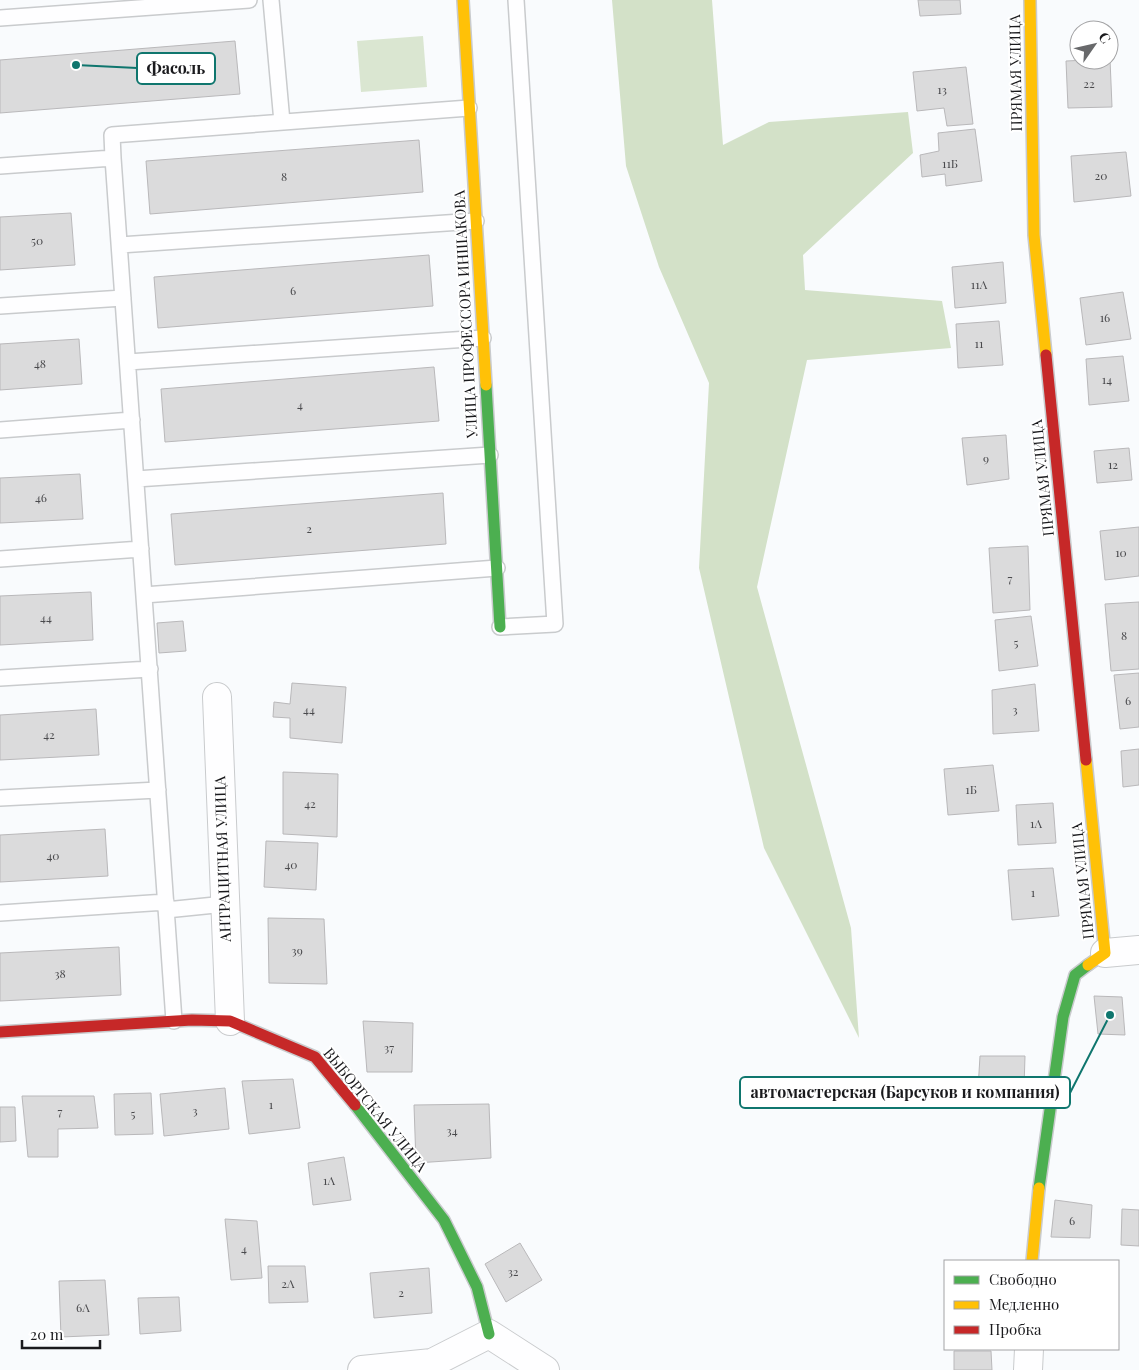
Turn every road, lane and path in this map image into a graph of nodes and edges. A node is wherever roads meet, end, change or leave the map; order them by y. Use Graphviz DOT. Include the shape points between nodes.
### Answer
graph roads {
  1 [pos="248,0"];
  2 [pos="271,0"];
  3 [pos="462,0"];
  4 [pos="516,0"];
  5 [pos="1030,0"];
  6 [pos="0,18"];
  7 [pos="469,108"];
  8 [pos="282,122"];
  9 [pos="114,158"];
  10 [pos="0,166"];
  11 [pos="476,221"];
  12 [pos="120,244"];
  13 [pos="123,298"];
  14 [pos="0,306"];
  15 [pos="483,338"];
  16 [pos="128,362"];
  17 [pos="132,420"];
  18 [pos="0,430"];
  19 [pos="490,456"];
  20 [pos="136,479"];
  21 [pos="141,549"];
  22 [pos="0,559"];
  23 [pos="497,568"];
  24 [pos="144,596"];
  25 [pos="500,627"];
  26 [pos="150,669"];
  27 [pos="0,678"];
  28 [pos="217,698"];
  29 [pos="158,790"];
  30 [pos="0,798"];
  31 [pos="225,904"];
  32 [pos="166,906"];
  33 [pos="0,913"];
  34 [pos="1139,950"];
  35 [pos="1105,953"];
  36 [pos="174,1021"];
  37 [pos="230,1022"];
  38 [pos="0,1032"];
  39 [pos="1032,1260"];
  40 [pos="489,1334"];
  41 [pos="1029,1350"];
  42 [pos="362,1370"];
  43 [pos="545,1370"];
  44 [pos="1028,1370"];
  1 -- 6 [label="lane"];
  2 -- 8 [label="lane"];
  3 -- 7 [label="street, УЛИЦА ПРОФЕССОРА ИНШАКОВА"];
  4 -- 25 [label="lane" via="555,624"];
  5 -- 35 [label="street, ПРЯМАЯ УЛИЦА" via="1034,235"];
  7 -- 8 [label="lane"];
  7 -- 11 [label="street, УЛИЦА ПРОФЕССОРА ИНШАКОВА"];
  8 -- 9 [label="lane" via="112,135"];
  9 -- 10 [label="lane"];
  9 -- 12 [label="lane"];
  11 -- 12 [label="lane"];
  11 -- 15 [label="street, УЛИЦА ПРОФЕССОРА ИНШАКОВА"];
  12 -- 13 [label="lane"];
  13 -- 14 [label="lane"];
  13 -- 16 [label="lane"];
  15 -- 16 [label="lane"];
  15 -- 19 [label="street, УЛИЦА ПРОФЕССОРА ИНШАКОВА"];
  16 -- 17 [label="lane"];
  17 -- 18 [label="lane"];
  17 -- 20 [label="lane"];
  19 -- 20 [label="lane"];
  19 -- 23 [label="street, УЛИЦА ПРОФЕССОРА ИНШАКОВА"];
  20 -- 21 [label="lane"];
  21 -- 22 [label="lane"];
  21 -- 24 [label="lane"];
  23 -- 24 [label="lane"];
  23 -- 25 [label="street, УЛИЦА ПРОФЕССОРА ИНШАКОВА"];
  24 -- 26 [label="lane"];
  26 -- 27 [label="lane"];
  26 -- 29 [label="lane"];
  28 -- 31 [label="street, АНТРАЦИТНАЯ УЛИЦА"];
  29 -- 30 [label="lane"];
  29 -- 32 [label="lane"];
  31 -- 32 [label="lane"];
  31 -- 37 [label="street, АНТРАЦИТНАЯ УЛИЦА"];
  32 -- 33 [label="lane"];
  32 -- 36 [label="lane"];
  34 -- 35 [label="street"];
  35 -- 39 [label="street" via="1075,975 1063,1017"];
  36 -- 37 [label="street, ВЫБОРГСКАЯ УЛИЦА"];
  36 -- 38 [label="street, ВЫБОРГСКАЯ УЛИЦА"];
  37 -- 40 [label="street, ВЫБОРГСКАЯ УЛИЦА" via="314,1057 321,1064 444,1220 477,1287"];
  40 -- 42 [label="street" via="432,1363"];
  40 -- 43 [label="street"];
  41 -- 44 [label="street"];
}
